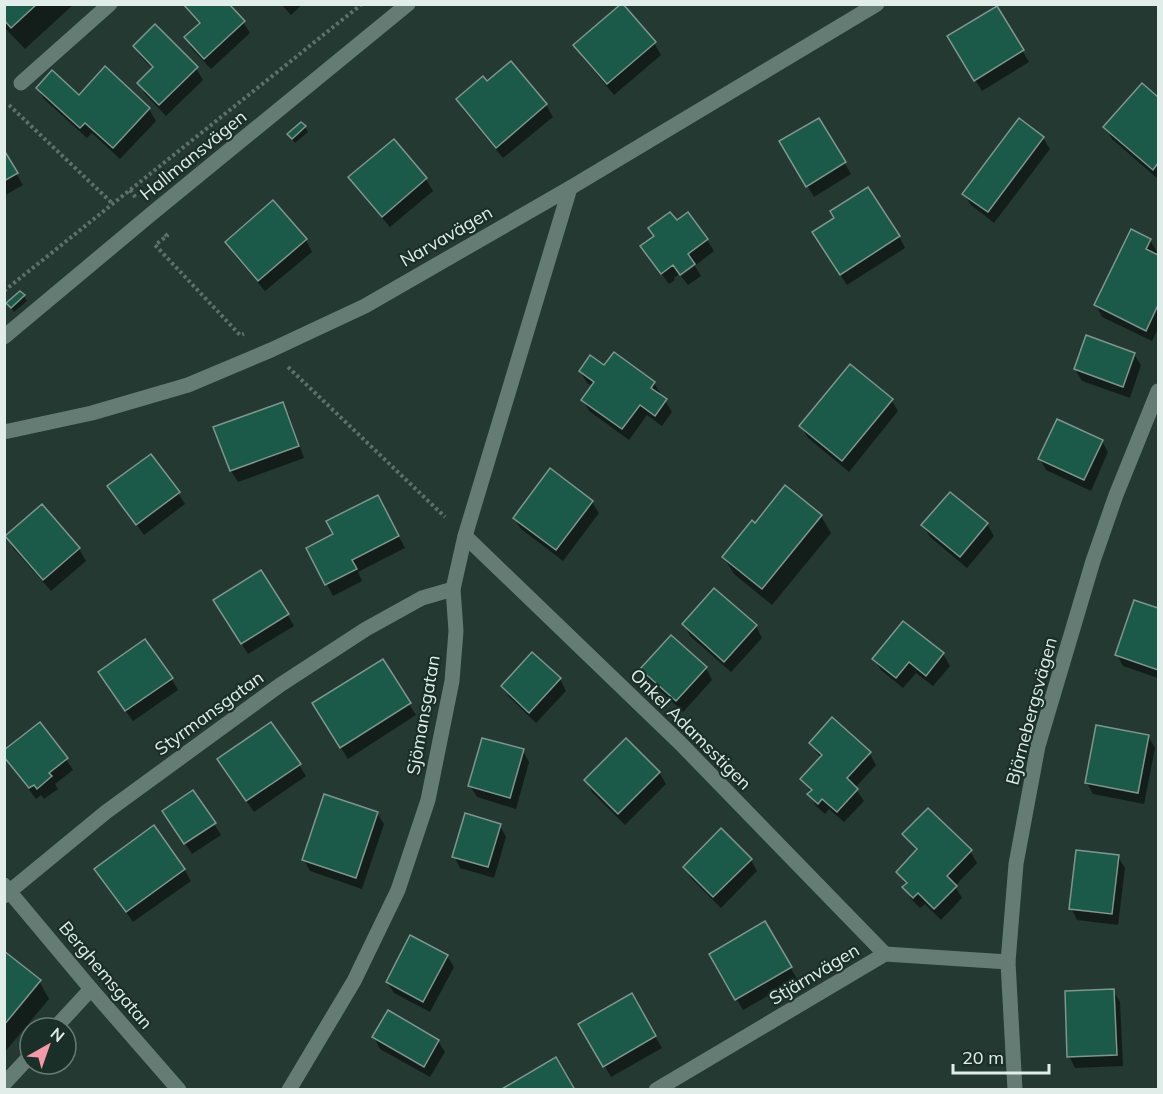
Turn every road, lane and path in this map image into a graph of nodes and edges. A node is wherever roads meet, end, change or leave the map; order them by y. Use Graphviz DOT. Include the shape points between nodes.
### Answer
graph roads {
  1 [pos="110,4"];
  2 [pos="362,4"];
  3 [pos="408,4"];
  4 [pos="877,4"];
  5 [pos="21,83"];
  6 [pos="4,101"];
  7 [pos="570,188"];
  8 [pos="130,190"];
  9 [pos="113,204"];
  10 [pos="150,215"];
  11 [pos="4,291"];
  12 [pos="4,337"];
  13 [pos="270,350"];
  14 [pos="1158,391"];
  15 [pos="4,432"];
  16 [pos="465,536"];
  17 [pos="453,589"];
  18 [pos="6,891"];
  19 [pos="885,954"];
  20 [pos="1008,962"];
  21 [pos="91,989"];
  22 [pos="67,1016"];
  23 [pos="18,1069"];
  24 [pos="4,1084"];
  25 [pos="179,1089"];
  26 [pos="289,1089"];
  27 [pos="656,1089"];
  28 [pos="1015,1089"];
  1 -- 5 [label="street"];
  2 -- 8 [label="path"];
  3 -- 10 [label="street, Hallmansvägen"];
  4 -- 7 [label="street, Narvavägen"];
  6 -- 9 [label="path"];
  7 -- 13 [label="street, Narvavägen" via="365,306"];
  7 -- 16 [label="street, Sjömansgatan"];
  8 -- 9 [label="path"];
  8 -- 10 [label="path"];
  9 -- 11 [label="path"];
  10 -- 12 [label="street, Hallmansvägen"];
  10 -- 13 [label="path" via="167,236 155,245 240,335 252,332"];
  13 -- 15 [label="street, Narvavägen" via="188,385 92,413"];
  13 -- 16 [label="path"];
  14 -- 20 [label="street, Björnebergsvägen" via="1093,561 1038,746 1016,864"];
  16 -- 17 [label="street, Sjömansgatan"];
  16 -- 19 [label="street, Onkel Adamsstigen" via="680,743"];
  17 -- 18 [label="street, Styrmansgatan" via="422,598 366,629 280,685 106,812"];
  17 -- 26 [label="street, Sjömansgatan" via="456,631 452,681 428,800 393,900 354,981"];
  18 -- 21 [label="street, Berghemsgatan"];
  19 -- 20 [label="street, Stjärnvägen"];
  19 -- 27 [label="street, Stjärnvägen"];
  20 -- 28 [label="street, Björnebergsvägen"];
  21 -- 22 [label="street"];
  21 -- 25 [label="street, Berghemsgatan"];
  23 -- 24 [label="street"];
}
